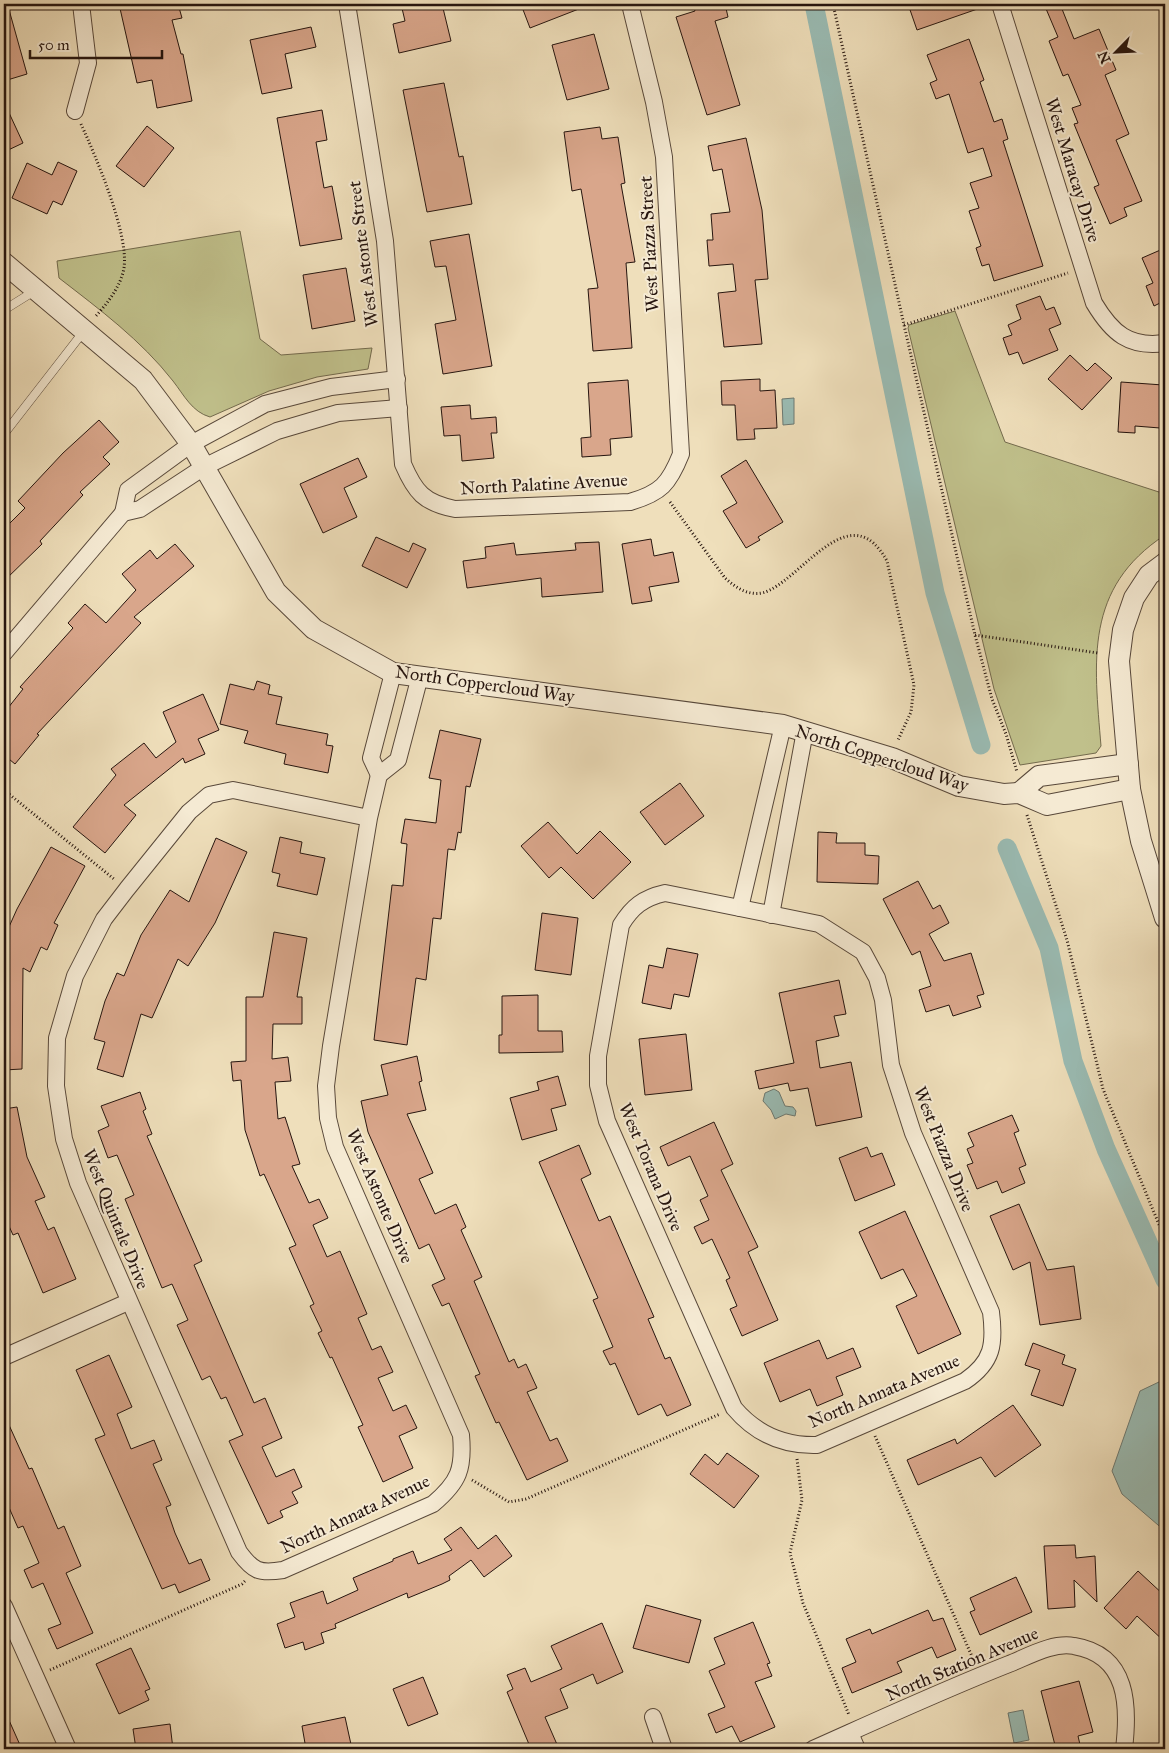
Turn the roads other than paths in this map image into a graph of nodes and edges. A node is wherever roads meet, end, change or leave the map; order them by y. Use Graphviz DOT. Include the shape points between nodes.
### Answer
graph roads {
  1 [pos="81,4"];
  2 [pos="347,4"];
  3 [pos="630,4"];
  4 [pos="1000,4"];
  5 [pos="75,111"];
  6 [pos="4,263"];
  7 [pos="36,290"];
  8 [pos="4,310"];
  9 [pos="90,324"];
  10 [pos="1165,343"];
  11 [pos="398,379"];
  12 [pos="399,408"];
  13 [pos="4,434"];
  14 [pos="190,444"];
  15 [pos="204,467"];
  16 [pos="667,482"];
  17 [pos="421,495"];
  18 [pos="123,513"];
  19 [pos="1165,563"];
  20 [pos="4,653"];
  21 [pos="393,673"];
  22 [pos="420,676"];
  23 [pos="783,725"];
  24 [pos="805,732"];
  25 [pos="1128,764"];
  26 [pos="379,776"];
  27 [pos="1018,784"];
  28 [pos="1130,789"];
  29 [pos="369,818"];
  30 [pos="740,908"];
  31 [pos="771,915"];
  32 [pos="1165,918"];
  33 [pos="128,1302"];
  34 [pos="4,1358"];
  35 [pos="988,1358"];
  36 [pos="759,1431"];
  37 [pos="460,1473"];
  38 [pos="255,1570"];
  39 [pos="4,1606"];
  40 [pos="653,1717"];
  41 [pos="850,1733"];
  42 [pos="68,1749"];
  43 [pos="664,1749"];
  44 [pos="813,1749"];
  45 [pos="857,1749"];
  46 [pos="1124,1749"];
  1 -- 5 [label="street" via="88,63"];
  2 -- 11 [label="street, West Astonte Street" via="385,241"];
  3 -- 16 [label="street, West Piazza Street" via="664,157 681,454"];
  4 -- 10 [label="street, West Maracay Drive" via="1094,303 1107,323 1124,338 1148,345"];
  6 -- 7 [label="street, North Coppercloud Way"];
  7 -- 8 [label="lane"];
  7 -- 9 [label="street, North Coppercloud Way"];
  9 -- 13 [label="lane"];
  9 -- 14 [label="street, North Coppercloud Way" via="143,380"];
  11 -- 12 [label="street, West Astonte Street"];
  11 -- 14 [label="street" via="331,387 265,404"];
  12 -- 15 [label="street" via="338,413 276,431"];
  12 -- 17 [label="street, West Astonte Street" via="403,464"];
  14 -- 15 [label="street, North Coppercloud Way"];
  14 -- 18 [label="street" via="128,490"];
  15 -- 18 [label="street" via="140,509"];
  15 -- 21 [label="street, North Coppercloud Way" via="276,592 314,628"];
  16 -- 17 [label="street, North Palatine Avenue" via="650,496 630,502 455,509 436,506"];
  18 -- 20 [label="street"];
  19 -- 25 [label="street" via="1150,575 1134,598 1123,630 1119,660"];
  21 -- 22 [label="street, North Coppercloud Way"];
  21 -- 26 [label="street, West Astonte Drive" via="372,758"];
  22 -- 23 [label="street, North Coppercloud Way"];
  22 -- 26 [label="street" via="398,760"];
  23 -- 24 [label="street, North Coppercloud Way"];
  23 -- 30 [label="street"];
  24 -- 27 [label="street, North Coppercloud Way" via="892,758 959,786 1004,794"];
  24 -- 31 [label="street"];
  25 -- 27 [label="street" via="1039,776"];
  25 -- 28 [label="street"];
  26 -- 29 [label="street, West Astonte Drive"];
  27 -- 28 [label="street, North Coppercloud Way" via="1047,805"];
  28 -- 32 [label="street" via="1141,841"];
  29 -- 33 [label="street, West Quintale Drive" via="233,790 210,795 189,812 104,919 75,976 57,1038 56,1086 64,1138 78,1183"];
  29 -- 37 [label="street, West Astonte Drive" via="331,1046 326,1086 328,1118 335,1147 461,1435 463,1455"];
  30 -- 31 [label="street"];
  30 -- 36 [label="street, West Torana Drive" via="665,894 640,902 621,925 598,1056 598,1086 607,1122 734,1408"];
  31 -- 35 [label="street, West Piazza Drive" via="819,924 863,952 877,978 891,1066 913,1133 991,1312 994,1336"];
  33 -- 34 [label="street"];
  33 -- 38 [label="street, West Quintale Drive" via="239,1552"];
  35 -- 36 [label="street, North Annata Avenue" via="978,1372 965,1381 817,1445 796,1445"];
  37 -- 38 [label="street, North Annata Avenue" via="448,1491 433,1504 283,1570"];
  39 -- 42 [label="street"];
  40 -- 43 [label="street"];
  41 -- 44 [label="street, North Station Avenue"];
  41 -- 45 [label="street"];
  41 -- 46 [label="street, North Station Avenue" via="980,1675 1052,1647 1073,1645 1091,1651 1109,1664 1120,1681 1128,1717"];
}
